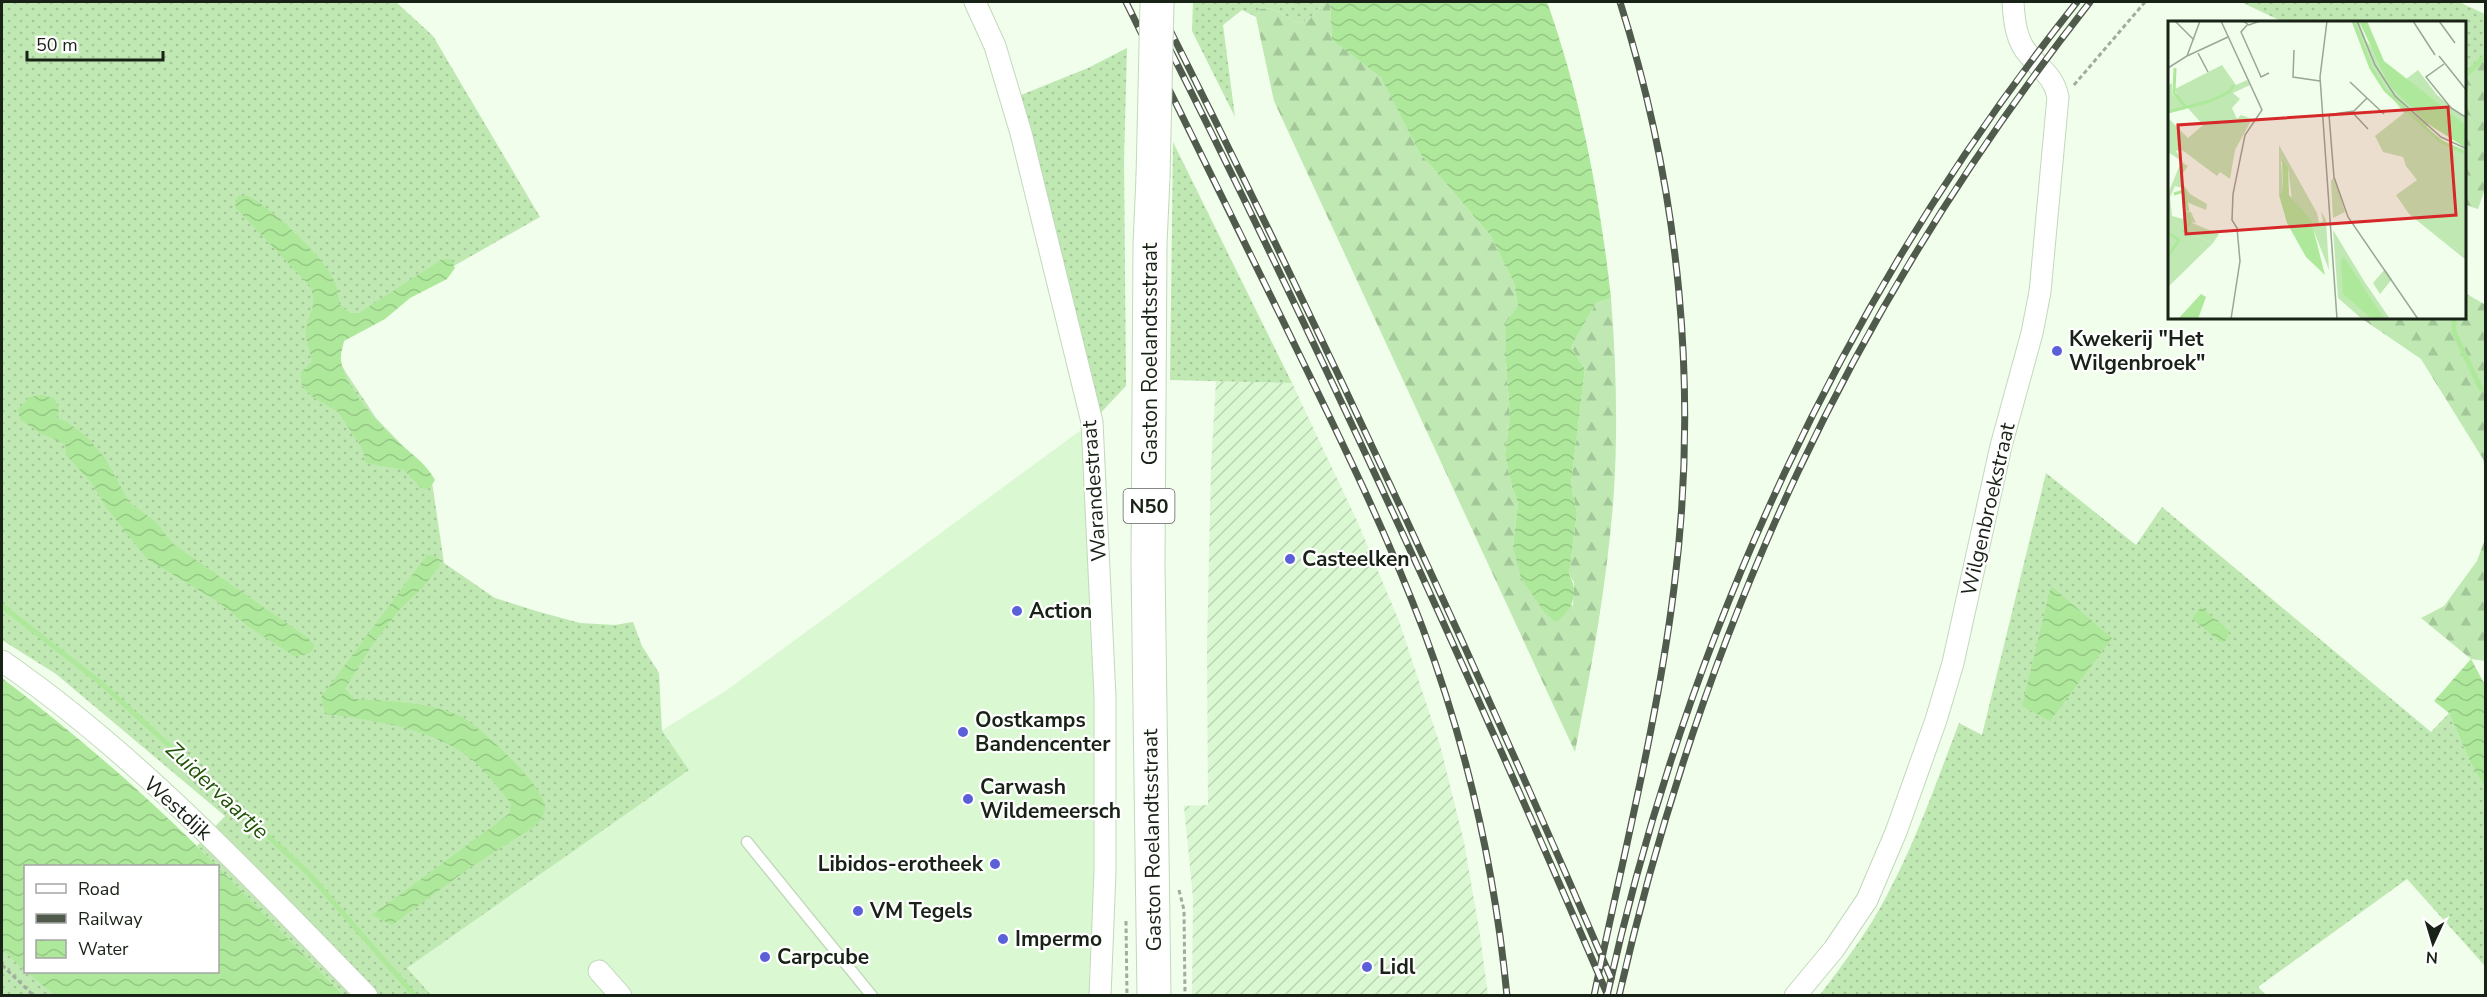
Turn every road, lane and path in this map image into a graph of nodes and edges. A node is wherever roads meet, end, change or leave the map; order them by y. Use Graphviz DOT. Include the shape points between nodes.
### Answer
graph roads {
  1 [pos="975,2"];
  2 [pos="1157,2"];
  3 [pos="2013,2"];
  4 [pos="2145,2"];
  5 [pos="2058,97"];
  6 [pos="2,661"];
  7 [pos="747,842"];
  8 [pos="2,966"];
  9 [pos="598,970"];
  10 [pos="34,996"];
  11 [pos="367,996"];
  12 [pos="621,996"];
  13 [pos="872,996"];
  14 [pos="1100,996"];
  15 [pos="1154,996"];
  16 [pos="1795,996"];
  1 -- 14 [label="street, Warandestraat" via="996,46 1021,133 1092,422 1105,696"];
  2 -- 15 [label="main road, Gaston Roelandtsstraat / N50, bridge" via="1150,244 1148,565"];
  3 -- 5 [label="street" via="2019,41 2055,82"];
  4 -- 5 [label="path" via="2067,93"];
  5 -- 16 [label="street, Wilgenbroekstraat" via="2040,292 1946,686 1914,784 1867,900"];
  6 -- 11 [label="street, Westdijk" via="86,724 211,837"];
  7 -- 13 [label="lane"];
  8 -- 10 [label="path"];
  9 -- 12 [label="street"];
}
